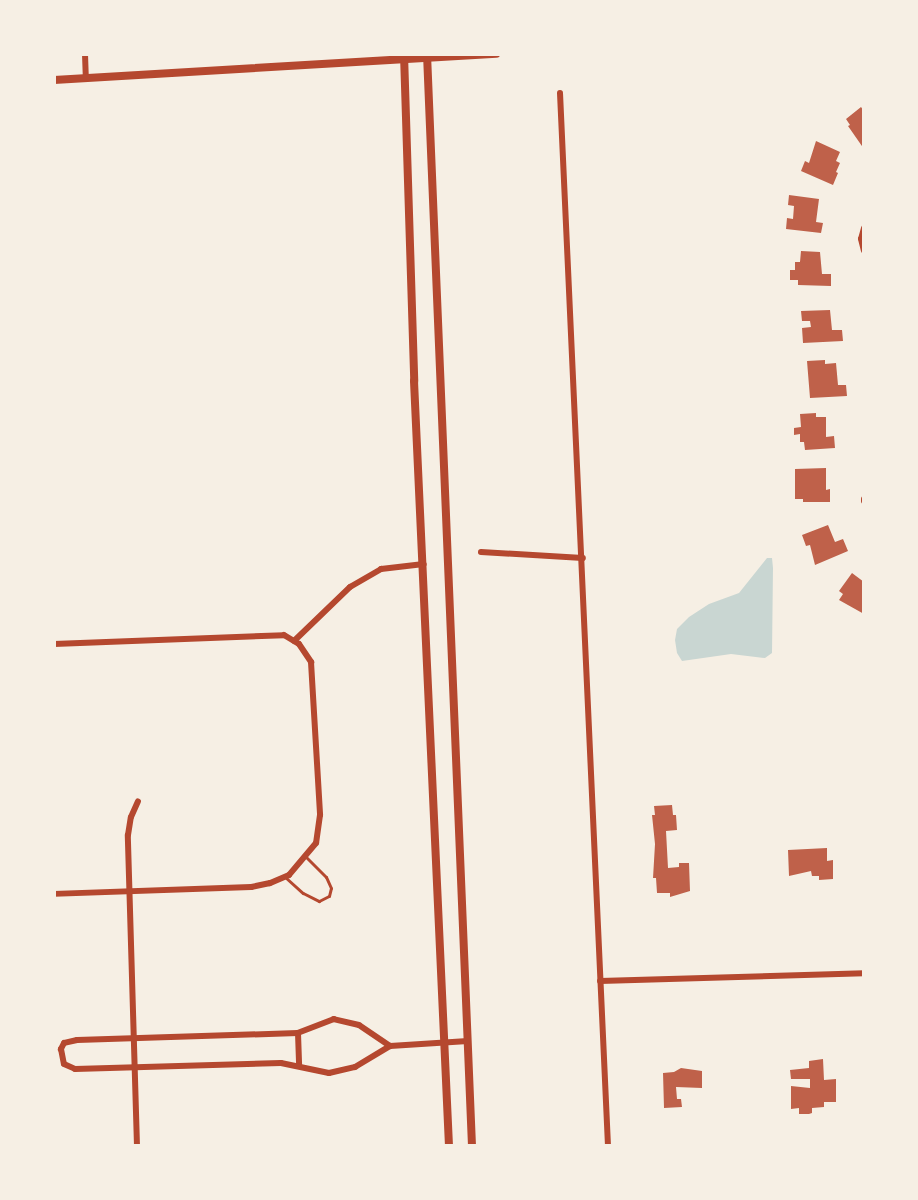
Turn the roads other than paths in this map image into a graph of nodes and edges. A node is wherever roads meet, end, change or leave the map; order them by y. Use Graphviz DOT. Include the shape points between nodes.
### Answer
graph roads {
  1 [pos="85,54"];
  2 [pos="496,54"];
  3 [pos="427,56"];
  4 [pos="404,57"];
  5 [pos="86,78"];
  6 [pos="54,80"];
  7 [pos="560,93"];
  8 [pos="864,228"];
  9 [pos="864,251"];
  10 [pos="481,552"];
  11 [pos="583,558"];
  12 [pos="424,564"];
  13 [pos="294,642"];
  14 [pos="54,644"];
  15 [pos="138,801"];
  16 [pos="305,856"];
  17 [pos="285,877"];
  18 [pos="129,891"];
  19 [pos="54,894"];
  20 [pos="864,973"];
  21 [pos="600,981"];
  22 [pos="298,1033"];
  23 [pos="135,1039"];
  24 [pos="468,1041"];
  25 [pos="444,1043"];
  26 [pos="390,1046"];
  27 [pos="299,1065"];
  28 [pos="136,1068"];
  29 [pos="137,1146"];
  30 [pos="449,1146"];
  31 [pos="472,1146"];
  32 [pos="608,1146"];
  1 -- 5 [label="street"];
  2 -- 3 [label="main road"];
  3 -- 4 [label="main road"];
  3 -- 24 [label="main road"];
  4 -- 5 [label="main road"];
  4 -- 12 [label="main road"];
  5 -- 6 [label="main road"];
  7 -- 11 [label="street"];
  8 -- 9 [label="street"];
  10 -- 11 [label="street"];
  11 -- 21 [label="street"];
  12 -- 13 [label="street" via="381,569 358,582"];
  12 -- 25 [label="main road"];
  13 -- 14 [label="street" via="284,635"];
  13 -- 16 [label="street" via="311,662 315,711 320,815 316,843"];
  15 -- 18 [label="street" via="130,817 128,835"];
  16 -- 17 [label="street"];
  16 -- 17 [label="lane" via="326,877 331,888 329,896 319,901"];
  17 -- 18 [label="street" via="251,887"];
  18 -- 19 [label="street"];
  18 -- 23 [label="street"];
  20 -- 21 [label="street"];
  21 -- 32 [label="street"];
  22 -- 23 [label="street"];
  22 -- 26 [label="street" via="324,1021 346,1020"];
  22 -- 27 [label="street"];
  23 -- 28 [label="street"];
  23 -- 28 [label="street" via="77,1040 64,1043 61,1049 64,1064 75,1070"];
  24 -- 25 [label="street"];
  24 -- 31 [label="main road"];
  25 -- 26 [label="street"];
  25 -- 30 [label="main road"];
  26 -- 27 [label="street" via="342,1072 329,1073"];
  27 -- 28 [label="street"];
  28 -- 29 [label="street"];
}
